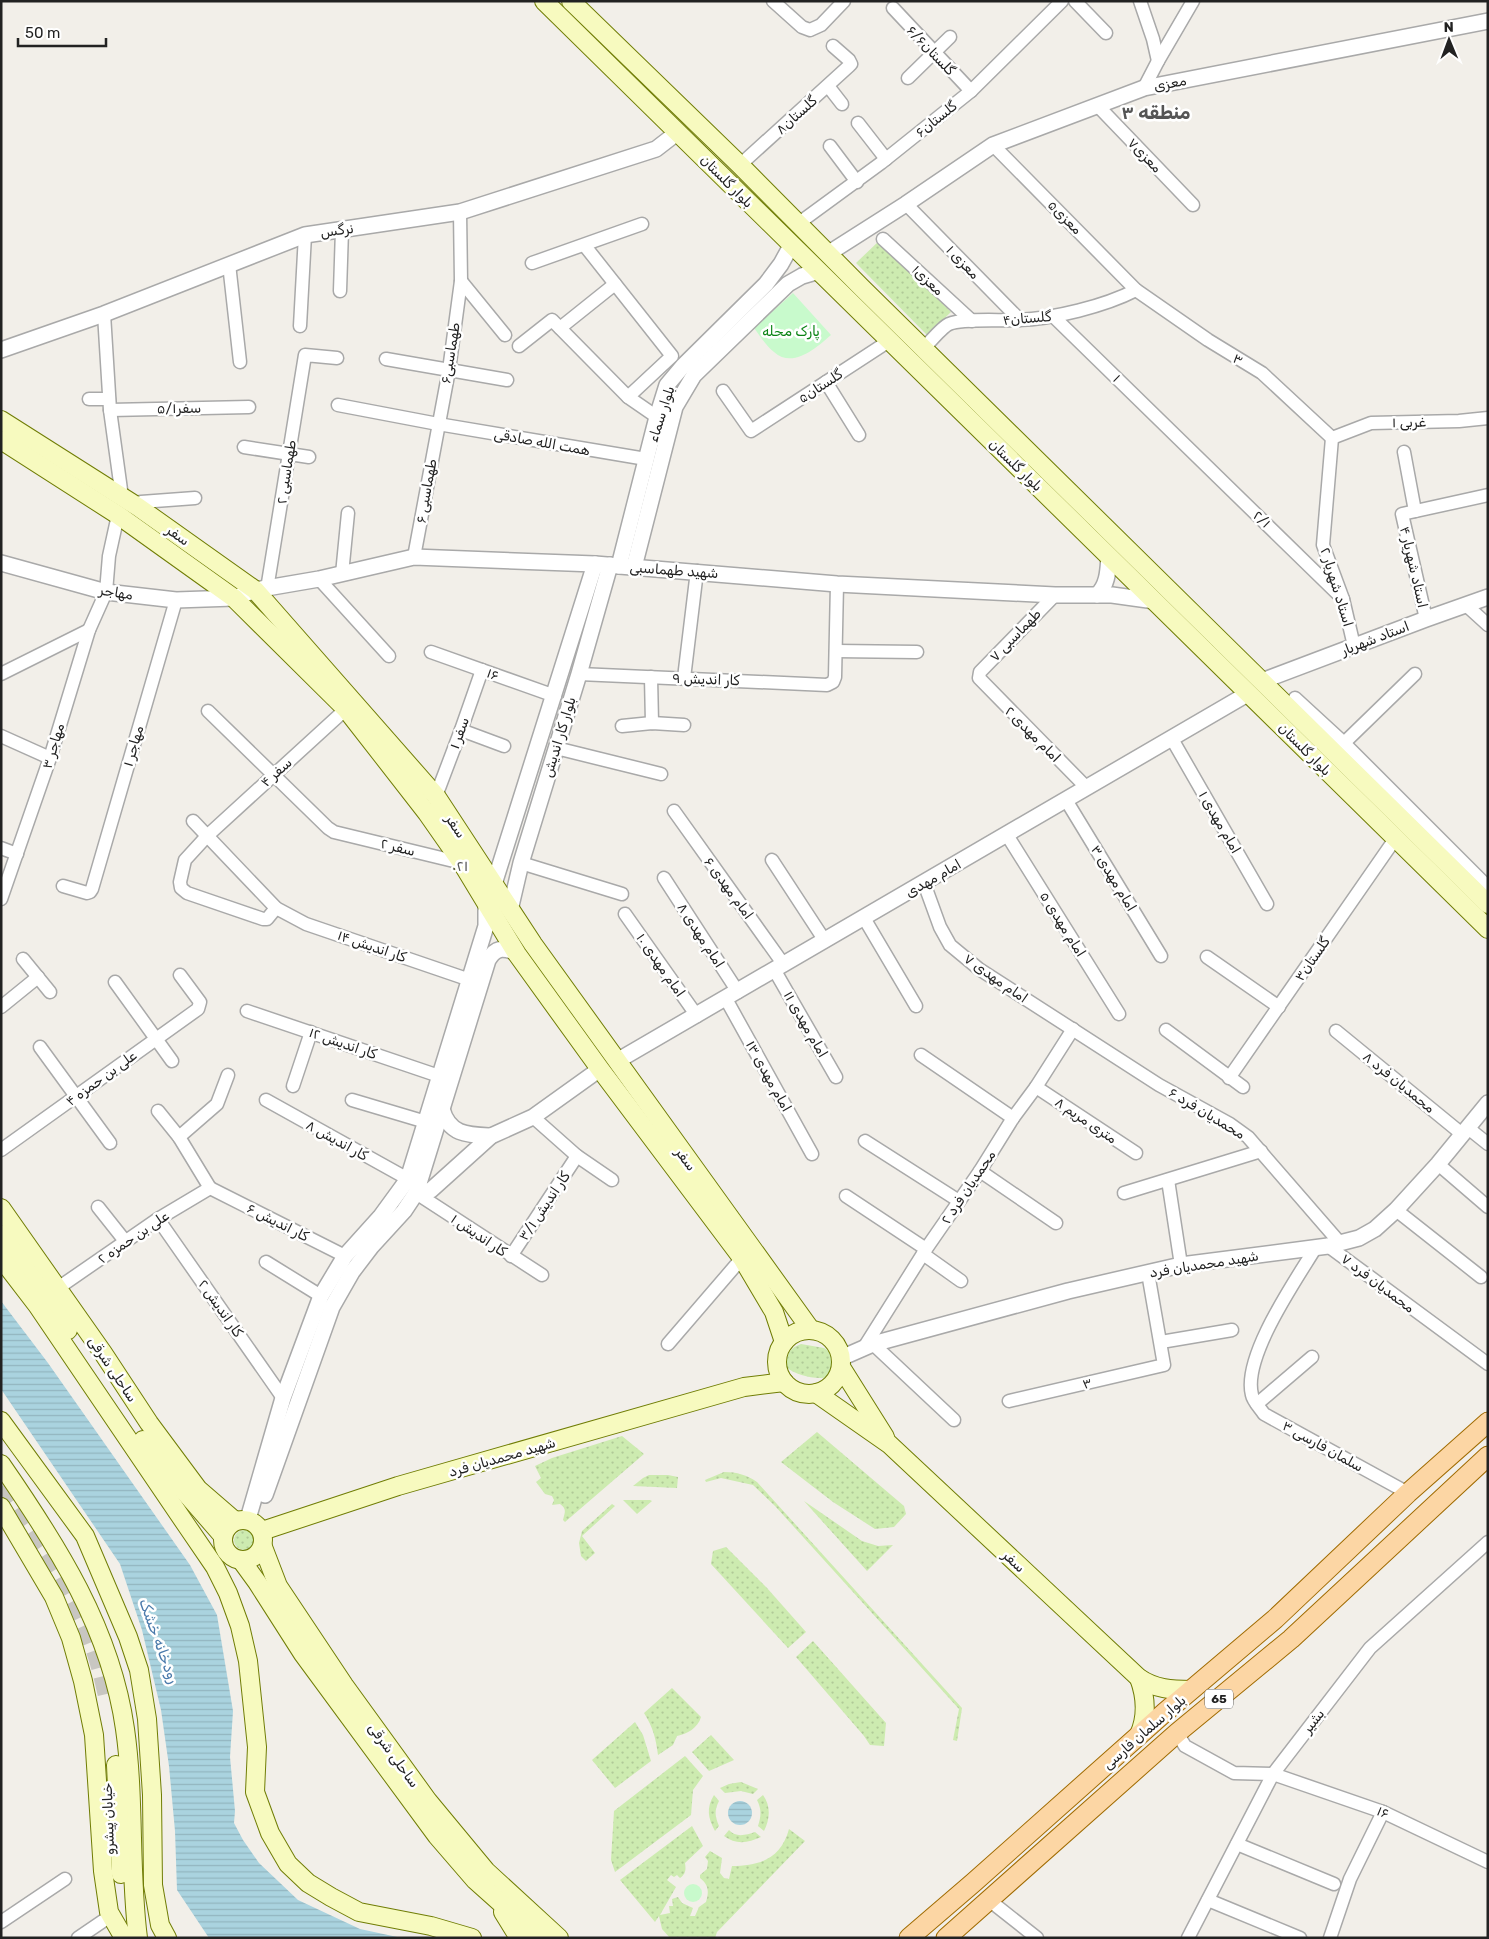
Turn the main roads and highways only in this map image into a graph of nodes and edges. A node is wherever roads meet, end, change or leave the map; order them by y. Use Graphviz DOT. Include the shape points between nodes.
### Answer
graph roads {
  1 [pos="544,1"];
  2 [pos="571,1"];
  3 [pos="888,312"];
  4 [pos="874,326"];
  5 [pos="1,420"];
  6 [pos="1,440"];
  7 [pos="1360,777"];
  8 [pos="1345,789"];
  9 [pos="1488,904"];
  10 [pos="1488,929"];
  11 [pos="1,1208"];
  12 [pos="1,1234"];
  13 [pos="1,1258"];
  14 [pos="811,1330"];
  15 [pos="784,1342"];
  16 [pos="777,1362"];
  17 [pos="841,1363"];
  18 [pos="784,1382"];
  19 [pos="744,1387"];
  20 [pos="816,1393"];
  21 [pos="1,1421"];
  22 [pos="1488,1422"];
  23 [pos="889,1444"];
  24 [pos="1488,1456"];
  25 [pos="1,1464"];
  26 [pos="3,1512"];
  27 [pos="252,1528"];
  28 [pos="223,1536"];
  29 [pos="241,1560"];
  30 [pos="109,1660"];
  31 [pos="79,1667"];
  32 [pos="1138,1678"];
  33 [pos="114,1680"];
  34 [pos="1191,1690"];
  35 [pos="96,1695"];
  36 [pos="1139,1735"];
  37 [pos="497,1901"];
  38 [pos="125,1938"];
  39 [pos="134,1938"];
  40 [pos="138,1938"];
  41 [pos="167,1938"];
  42 [pos="472,1938"];
  43 [pos="519,1938"];
  44 [pos="540,1938"];
  45 [pos="559,1938"];
  46 [pos="909,1938"];
  47 [pos="946,1938"];
  1 -- 4 [label="main road, بلوار گلستان"];
  2 -- 3 [label="main road, بلوار گلستان"];
  3 -- 4 [label="main road"];
  3 -- 7 [label="main road, بلوار گلستان"];
  4 -- 8 [label="main road, بلوار گلستان"];
  5 -- 14 [label="main road, سفر" via="261,589 436,796 510,910"];
  6 -- 15 [label="main road, سفر" via="118,515 234,598 346,710 427,813 516,952 742,1258 774,1312"];
  7 -- 8 [label="main road"];
  7 -- 9 [label="main road, بلوار گلستان"];
  8 -- 10 [label="main road, بلوار گلستان"];
  11 -- 27 [label="main road, ساحلی شرقی" via="198,1490"];
  12 -- 28 [label="main road, ساحلی شرقی" via="156,1458"];
  13 -- 42 [label="main road" via="37,1305 215,1567 228,1593 248,1661 257,1747 255,1792 270,1833 288,1864 308,1883 359,1912 431,1926"];
  14 -- 15 [label="main road" via="796,1333"];
  14 -- 17 [label="main road" via="828,1336 834,1342"];
  15 -- 16 [label="main road"];
  16 -- 18 [label="main road"];
  16 -- 19 [label="main road"];
  17 -- 20 [label="main road" via="835,1381"];
  17 -- 23 [label="main road, سفر"];
  18 -- 19 [label="main road"];
  18 -- 20 [label="main road" via="798,1392"];
  19 -- 27 [label="main road, شهید محمدیان فرد"];
  20 -- 23 [label="main road, سفر"];
  21 -- 41 [label="main road" via="85,1536 140,1670 148,1718 153,1885 160,1925"];
  22 -- 34 [label="main road, بلوار سلمان فارسی / 65" via="1275,1619"];
  23 -- 32 [label="main road, سفر"];
  24 -- 47 [label="main road, بلوار سلمان فارسی / 65" via="1291,1639 1176,1733"];
  25 -- 30 [label="main road" via="75,1580"];
  26 -- 31 [label="main road" via="54,1597"];
  27 -- 28 [label="main road" via="230,1524"];
  27 -- 29 [label="main road" via="254,1557"];
  27 -- 45 [label="main road, ساحلی شرقی" via="278,1586 344,1685 428,1801 486,1871"];
  28 -- 29 [label="main road" via="225,1549"];
  29 -- 37 [label="main road, ساحلی شرقی" via="303,1654 437,1836"];
  30 -- 31 [label="main road" via="97,1671"];
  30 -- 33 [label="main road"];
  31 -- 35 [label="main road"];
  32 -- 34 [label="main road, سفر" via="1158,1688"];
  32 -- 36 [label="main road" via="1144,1697 1143,1726"];
  33 -- 35 [label="main road" via="108,1677 92,1680"];
  33 -- 40 [label="main road" via="125,1730 133,1899"];
  34 -- 36 [label="main road, بلوار سلمان فارسی / 65"];
  35 -- 38 [label="main road, خیابان پیشرو" via="106,1776 107,1830 115,1910"];
  35 -- 39 [label="main road, خیابان پیشرو" via="114,1733 120,1865 126,1910"];
  36 -- 46 [label="main road, بلوار سلمان فارسی / 65"];
  37 -- 43 [label="main road"];
  37 -- 44 [label="main road, ساحلی شرقی"];
}
